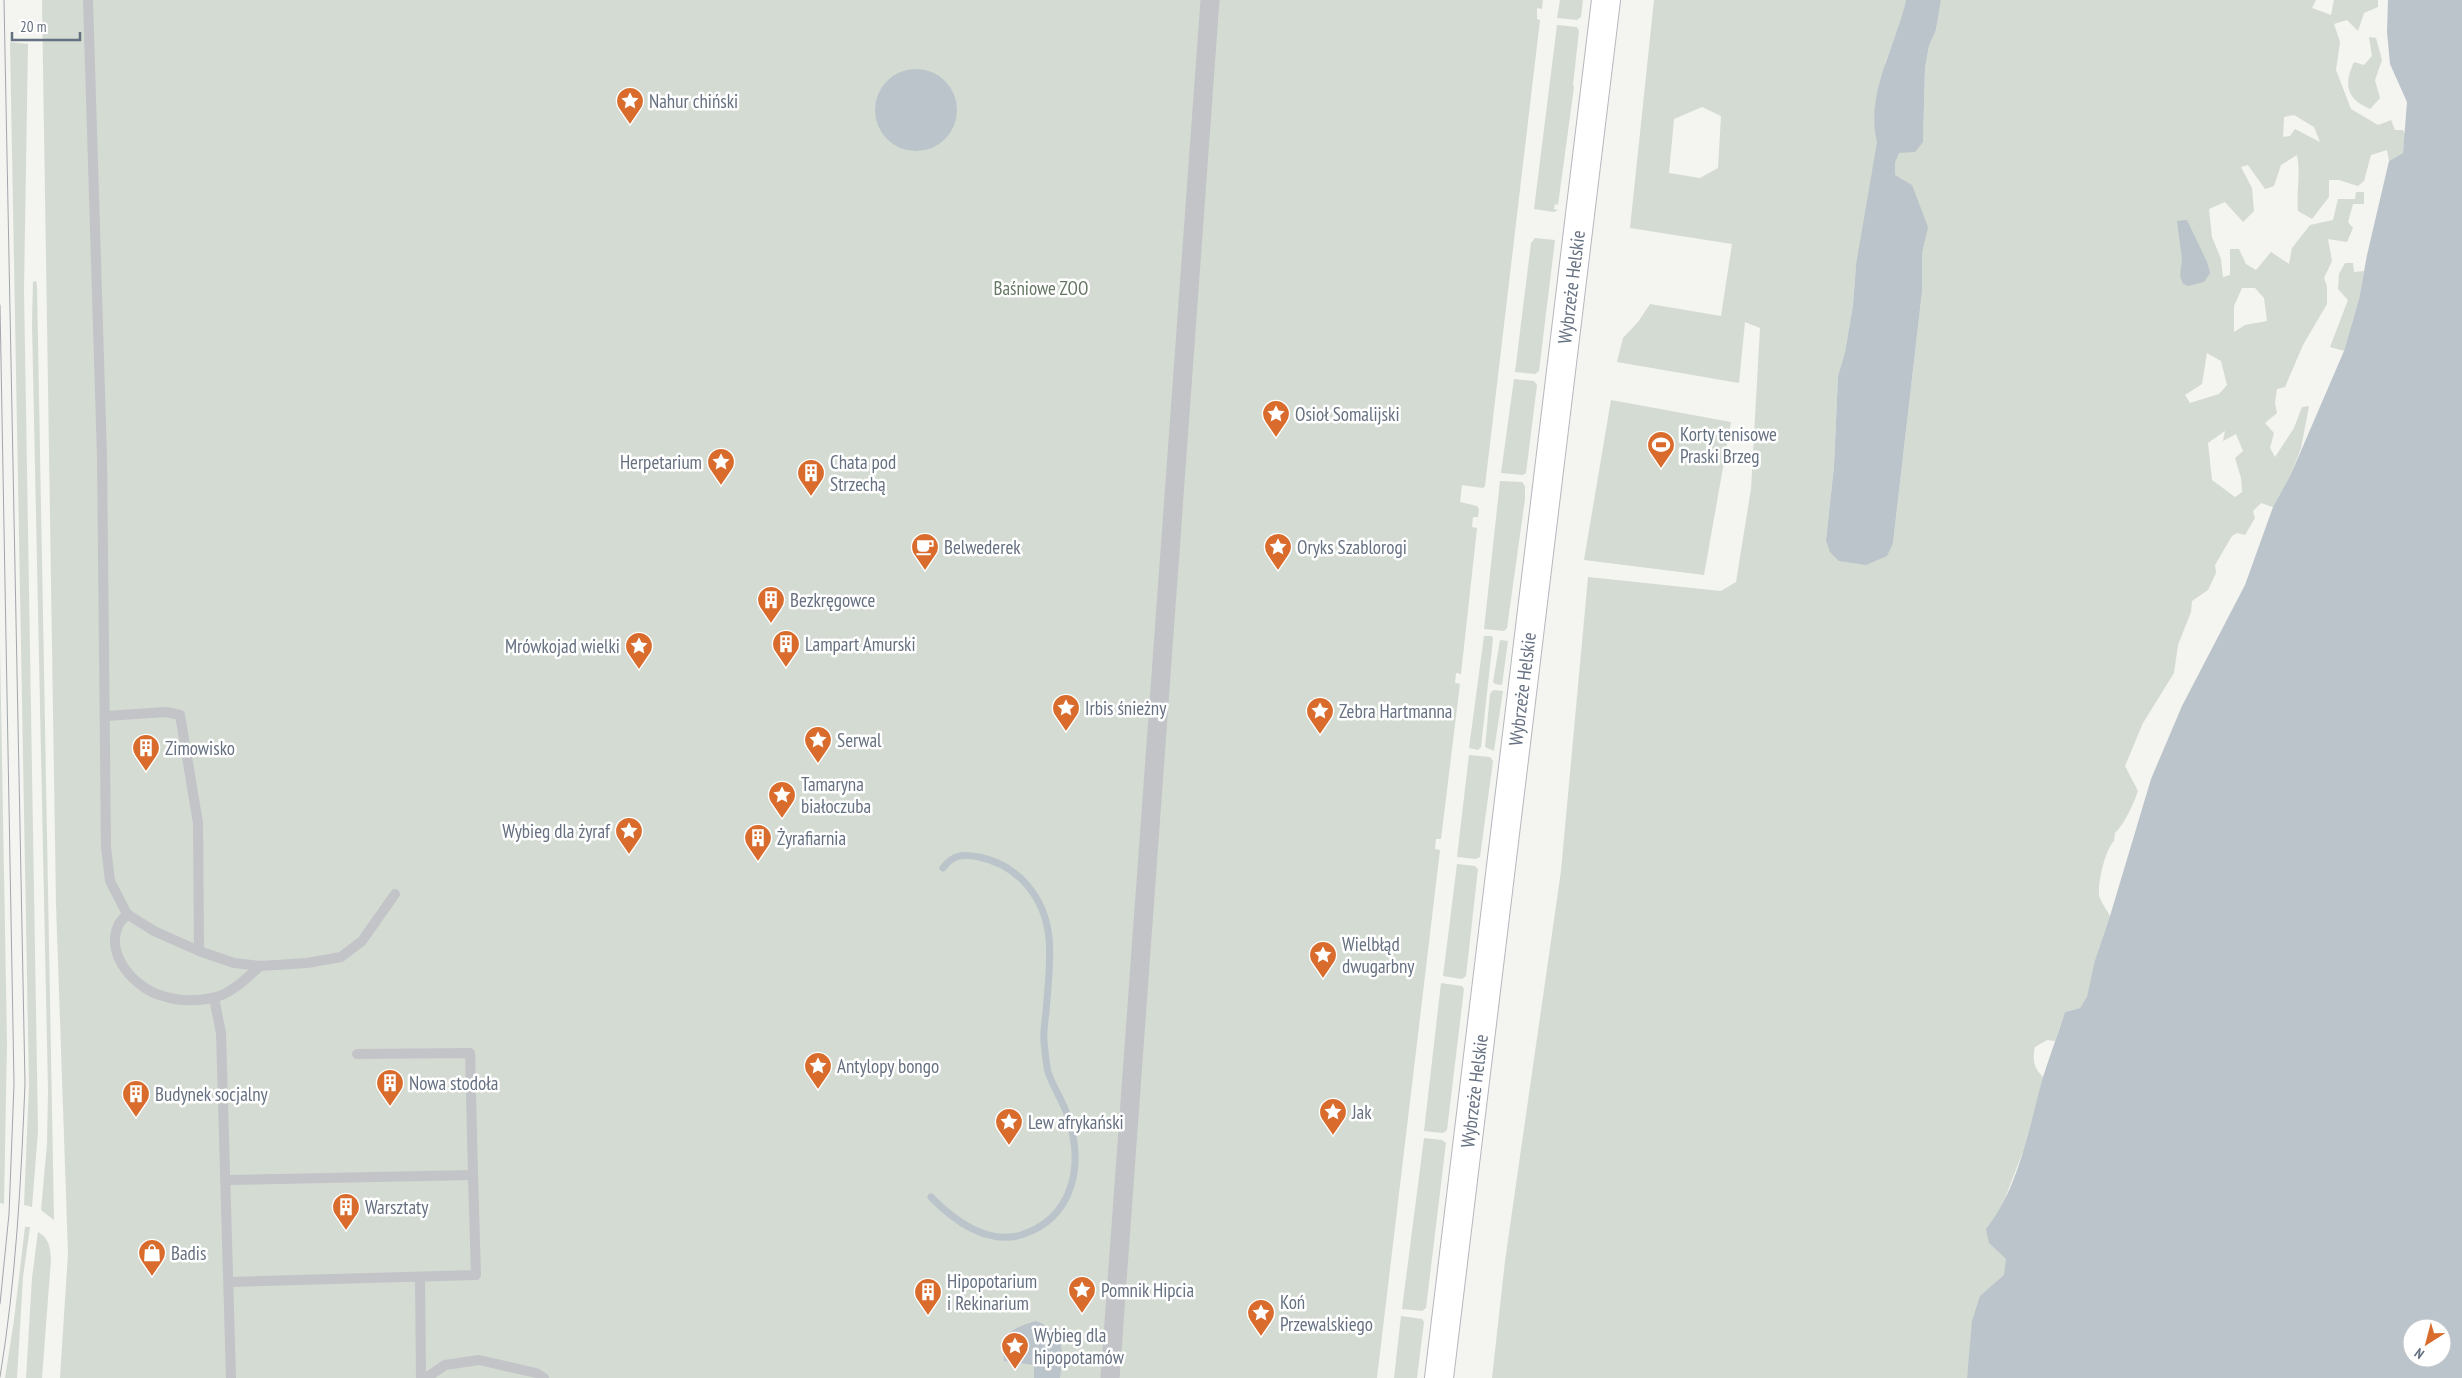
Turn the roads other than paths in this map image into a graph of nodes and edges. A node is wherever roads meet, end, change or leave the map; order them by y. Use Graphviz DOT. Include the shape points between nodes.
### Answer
graph roads {
  1 [pos="88,0"];
  2 [pos="1210,0"];
  3 [pos="1606,0"];
  4 [pos="106,716"];
  5 [pos="395,894"];
  6 [pos="126,914"];
  7 [pos="199,951"];
  8 [pos="260,966"];
  9 [pos="214,998"];
  10 [pos="357,1054"];
  11 [pos="473,1175"];
  12 [pos="227,1180"];
  13 [pos="420,1277"];
  14 [pos="229,1282"];
  15 [pos="231,1378"];
  16 [pos="422,1378"];
  17 [pos="426,1378"];
  18 [pos="544,1378"];
  19 [pos="1110,1378"];
  20 [pos="1439,1378"];
  1 -- 4 [label="lane"];
  2 -- 19 [label="street"];
  3 -- 20 [label="main road, Wybrzeże Helskie"];
  4 -- 6 [label="lane" via="106,847 110,881"];
  4 -- 7 [label="lane" via="166,712 180,715 198,823"];
  5 -- 8 [label="lane" via="362,941 341,956 307,963"];
  6 -- 7 [label="lane" via="154,931"];
  6 -- 9 [label="lane" via="118,926 115,941 117,956 128,974 144,988 161,996 180,1000"];
  7 -- 8 [label="lane" via="234,963"];
  8 -- 9 [label="lane" via="240,984"];
  9 -- 12 [label="lane" via="221,1033"];
  10 -- 11 [label="lane" via="470,1053"];
  11 -- 12 [label="lane"];
  11 -- 13 [label="lane" via="476,1276"];
  12 -- 14 [label="lane"];
  13 -- 14 [label="lane"];
  13 -- 16 [label="lane"];
  14 -- 15 [label="lane"];
  17 -- 18 [label="lane" via="446,1365 480,1360 536,1373"];
}
